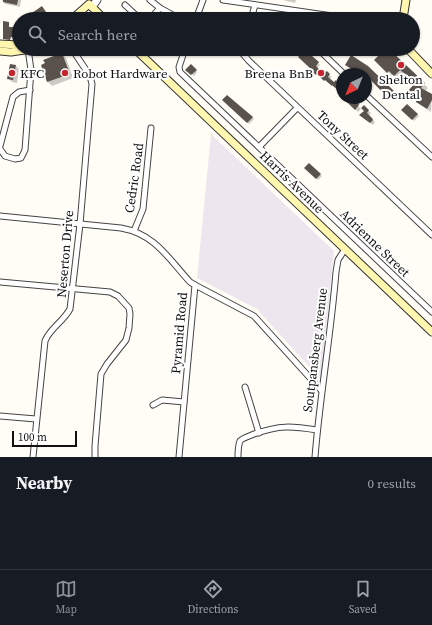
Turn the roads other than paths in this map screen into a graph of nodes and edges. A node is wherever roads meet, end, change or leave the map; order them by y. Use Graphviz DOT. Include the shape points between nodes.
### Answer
graph roads {
  1 [pos="150,0"];
  2 [pos="203,0"];
  3 [pos="224,0"];
  4 [pos="406,0"];
  5 [pos="93,3"];
  6 [pos="125,5"];
  7 [pos="255,5"];
  8 [pos="160,8"];
  9 [pos="81,12"];
  10 [pos="85,12"];
  11 [pos="99,12"];
  12 [pos="132,12"];
  13 [pos="156,12"];
  14 [pos="167,12"];
  15 [pos="199,12"];
  16 [pos="253,12"];
  17 [pos="303,12"];
  18 [pos="404,12"];
  19 [pos="0,44"];
  20 [pos="12,45"];
  21 [pos="0,51"];
  22 [pos="12,52"];
  23 [pos="30,56"];
  24 [pos="77,56"];
  25 [pos="142,56"];
  26 [pos="183,56"];
  27 [pos="245,56"];
  28 [pos="325,56"];
  29 [pos="415,56"];
  30 [pos="338,68"];
  31 [pos="432,74"];
  32 [pos="30,90"];
  33 [pos="372,101"];
  34 [pos="298,108"];
  35 [pos="151,128"];
  36 [pos="0,146"];
  37 [pos="259,147"];
  38 [pos="0,149"];
  39 [pos="432,157"];
  40 [pos="0,216"];
  41 [pos="80,224"];
  42 [pos="134,231"];
  43 [pos="432,235"];
  44 [pos="345,249"];
  45 [pos="0,282"];
  46 [pos="195,285"];
  47 [pos="73,289"];
  48 [pos="432,312"];
  49 [pos="432,332"];
  50 [pos="245,387"];
  51 [pos="321,390"];
  52 [pos="184,402"];
  53 [pos="153,405"];
  54 [pos="0,416"];
  55 [pos="36,419"];
  56 [pos="317,430"];
  57 [pos="259,433"];
  58 [pos="33,457"];
  59 [pos="95,457"];
  60 [pos="179,457"];
  61 [pos="238,457"];
  62 [pos="315,457"];
  1 -- 8 [label="street"];
  2 -- 15 [label="street"];
  3 -- 7 [label="street"];
  4 -- 18 [label="main road"];
  5 -- 9 [label="main road"];
  5 -- 10 [label="main road"];
  5 -- 11 [label="main road"];
  6 -- 12 [label="street"];
  7 -- 16 [label="street"];
  7 -- 17 [label="street"];
  8 -- 13 [label="street"];
  8 -- 14 [label="street"];
  19 -- 20 [label="main road"];
  21 -- 22 [label="main road"];
  23 -- 32 [label="street"];
  24 -- 41 [label="street, Neserton Drive" via="90,76 92,84"];
  25 -- 44 [label="main road, Harris Avenue"];
  26 -- 37 [label="street, Adrienne Street" via="179,68 182,74"];
  27 -- 34 [label="street, Tony Street"];
  28 -- 30 [label="street"];
  29 -- 31 [label="main road"];
  32 -- 36 [label="street" via="18,92 13,97"];
  32 -- 38 [label="street" via="23,154 19,159 10,158 3,156"];
  33 -- 39 [label="street"];
  34 -- 37 [label="street"];
  34 -- 43 [label="street, Tony Street"];
  35 -- 42 [label="street, Cedric Road" via="143,209"];
  37 -- 48 [label="street, Adrienne Street"];
  40 -- 41 [label="street, Pyramid Road"];
  41 -- 42 [label="street, Pyramid Road"];
  41 -- 47 [label="street, Neserton Drive"];
  42 -- 46 [label="street, Pyramid Road" via="157,244"];
  44 -- 49 [label="main road, Harris Avenue"];
  44 -- 51 [label="street, Soutpansberg Avenue" via="338,260"];
  45 -- 47 [label="street"];
  46 -- 51 [label="street" via="245,310 259,320"];
  46 -- 52 [label="street, Pyramid Road"];
  47 -- 55 [label="street, Neserton Drive" via="69,312 49,332 44,341"];
  47 -- 59 [label="street" via="113,293 130,311 127,337 102,374"];
  50 -- 57 [label="street"];
  51 -- 56 [label="street, Soutpansberg Avenue"];
  52 -- 53 [label="street" via="162,400"];
  52 -- 60 [label="street, Pyramid Road"];
  54 -- 55 [label="street"];
  55 -- 58 [label="street, Neserton Drive"];
  56 -- 57 [label="street" via="284,426"];
  56 -- 62 [label="street, Soutpansberg Avenue"];
  57 -- 61 [label="street" via="241,440"];
}
